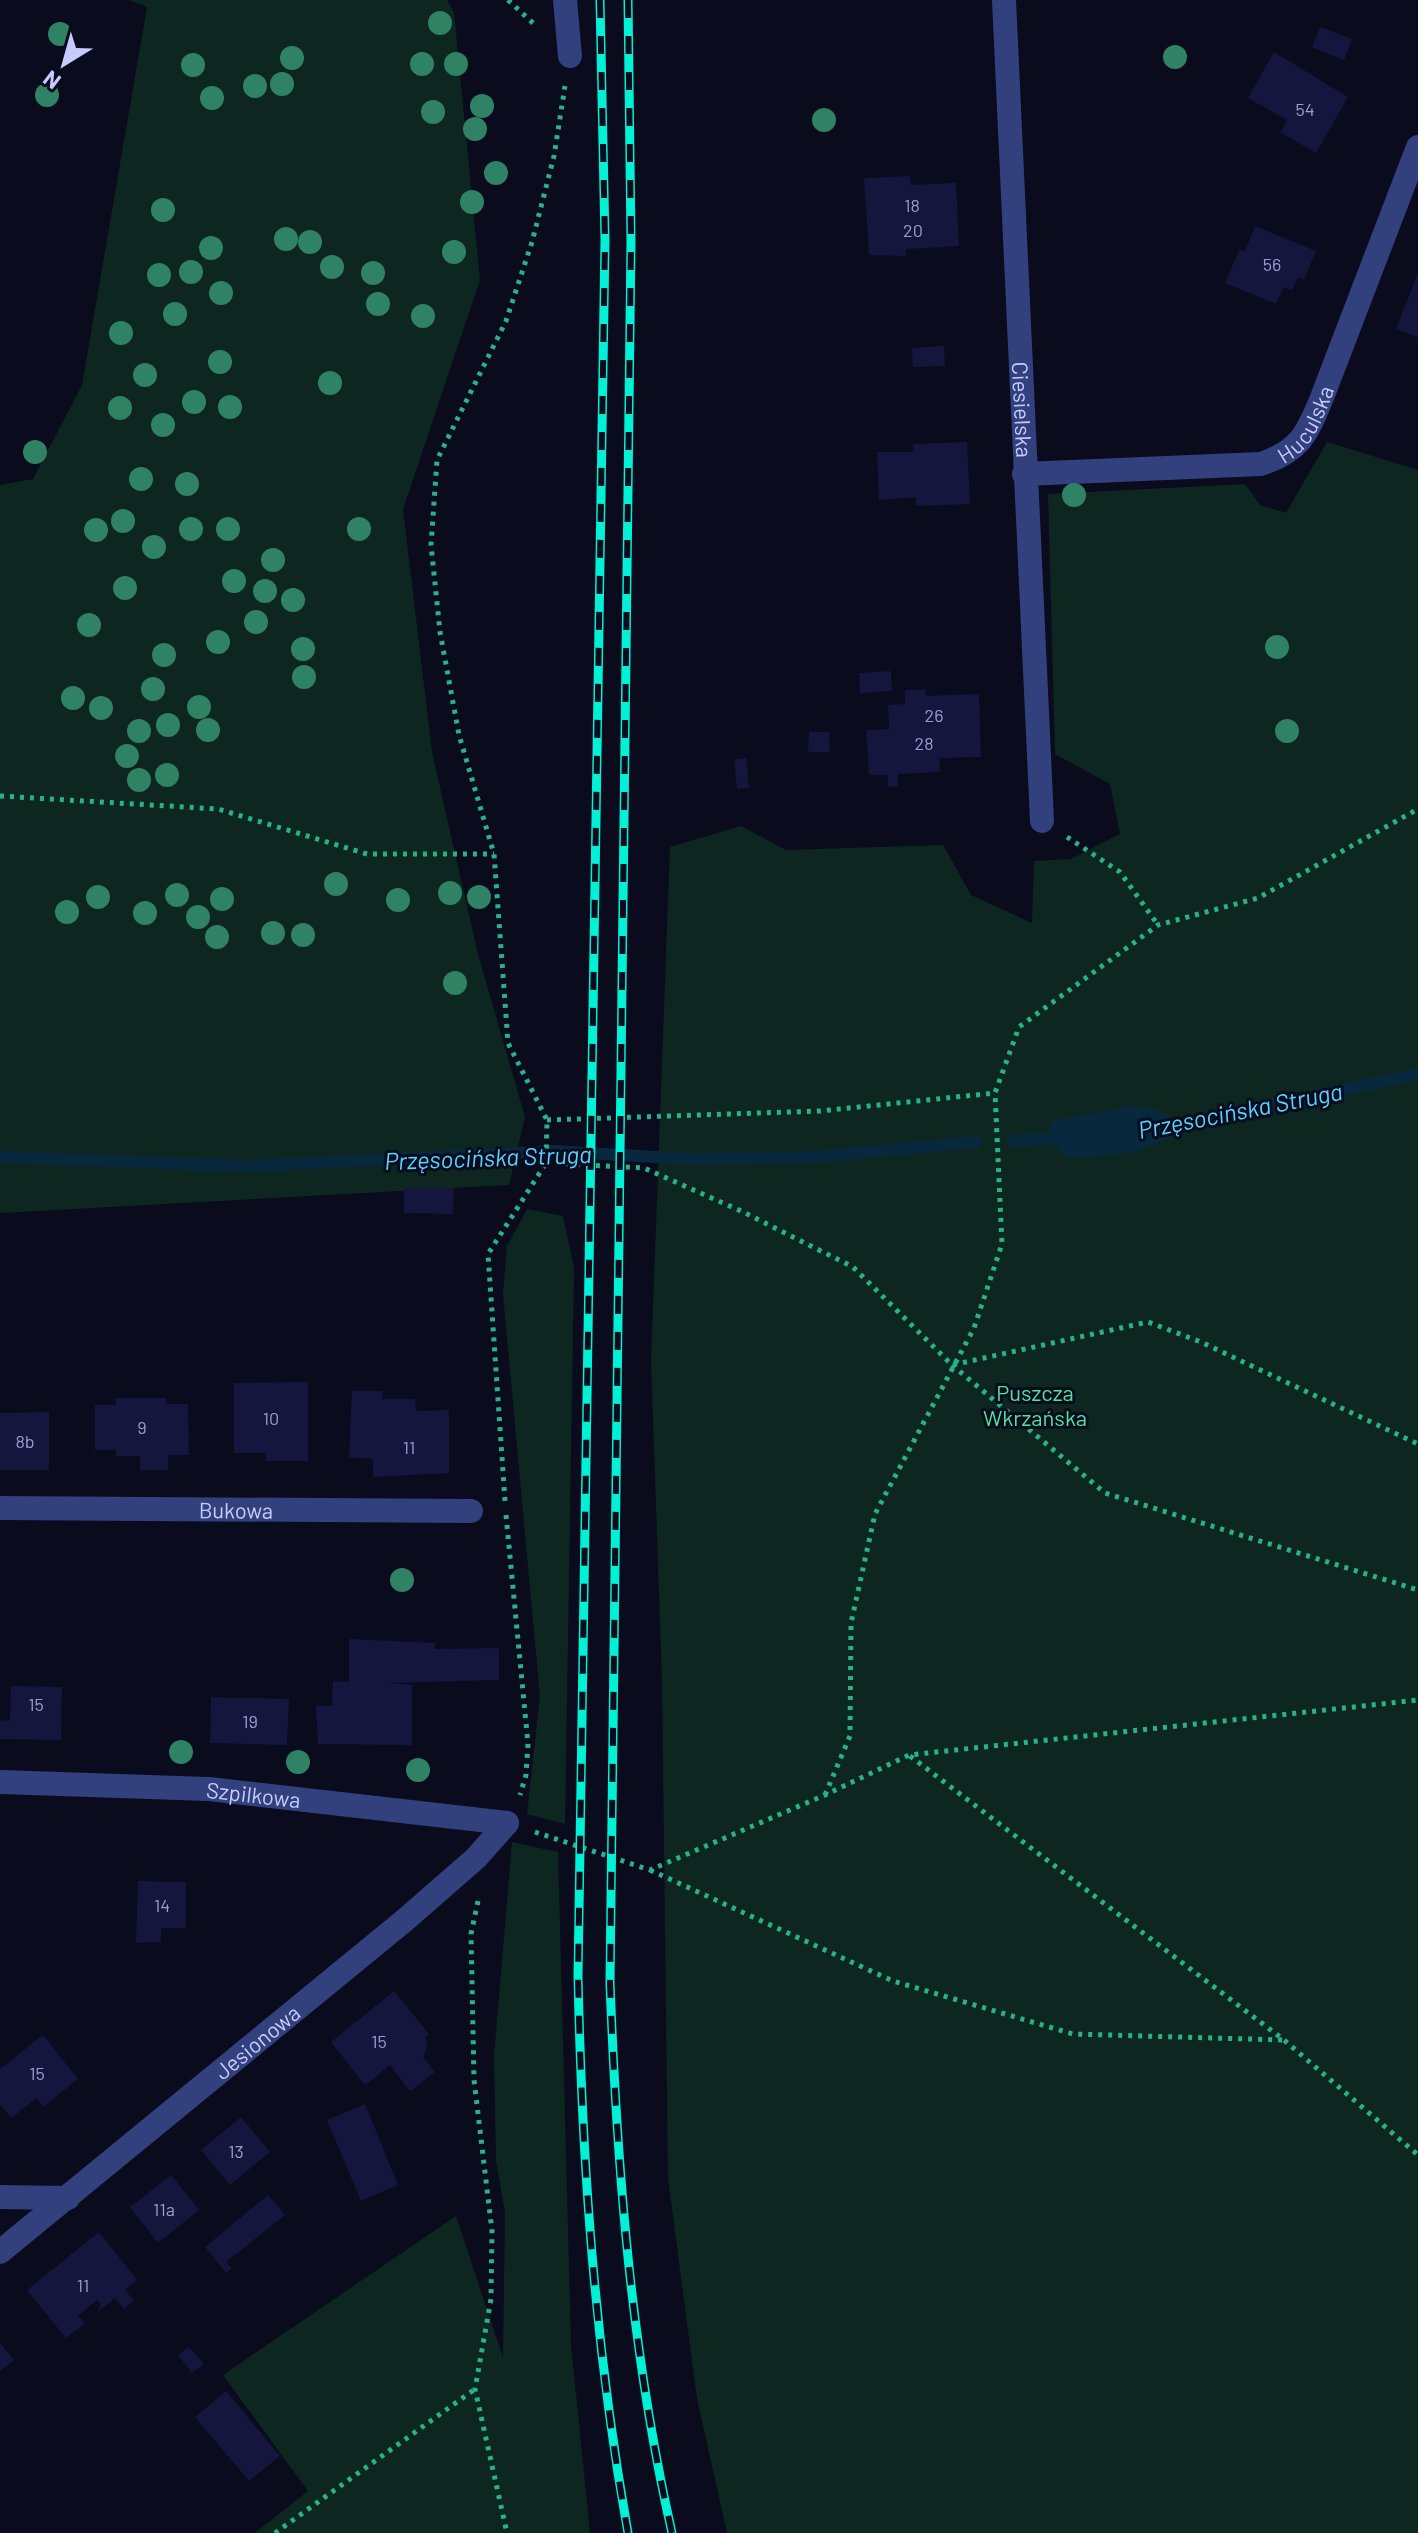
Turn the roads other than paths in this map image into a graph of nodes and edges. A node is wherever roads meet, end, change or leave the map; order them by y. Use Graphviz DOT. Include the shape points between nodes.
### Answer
graph roads {
  1 [pos="565,0"];
  2 [pos="1004,0"];
  3 [pos="570,56"];
  4 [pos="1418,147"];
  5 [pos="1024,474"];
  6 [pos="1042,821"];
  7 [pos="0,1508"];
  8 [pos="471,1511"];
  9 [pos="0,1782"];
  10 [pos="507,1823"];
  11 [pos="0,2197"];
  12 [pos="68,2198"];
  13 [pos="0,2252"];
  1 -- 3 [label="street"];
  2 -- 5 [label="street, Ciesielska"];
  4 -- 5 [label="street, Huculska" via="1317,410 1294,449 1261,464"];
  5 -- 6 [label="street, Ciesielska"];
  7 -- 8 [label="street, Bukowa"];
  9 -- 10 [label="street, Szpilkowa" via="209,1789"];
  10 -- 12 [label="street, Jesionowa" via="405,1920"];
  11 -- 12 [label="street"];
  12 -- 13 [label="street, Jesionowa"];
}
